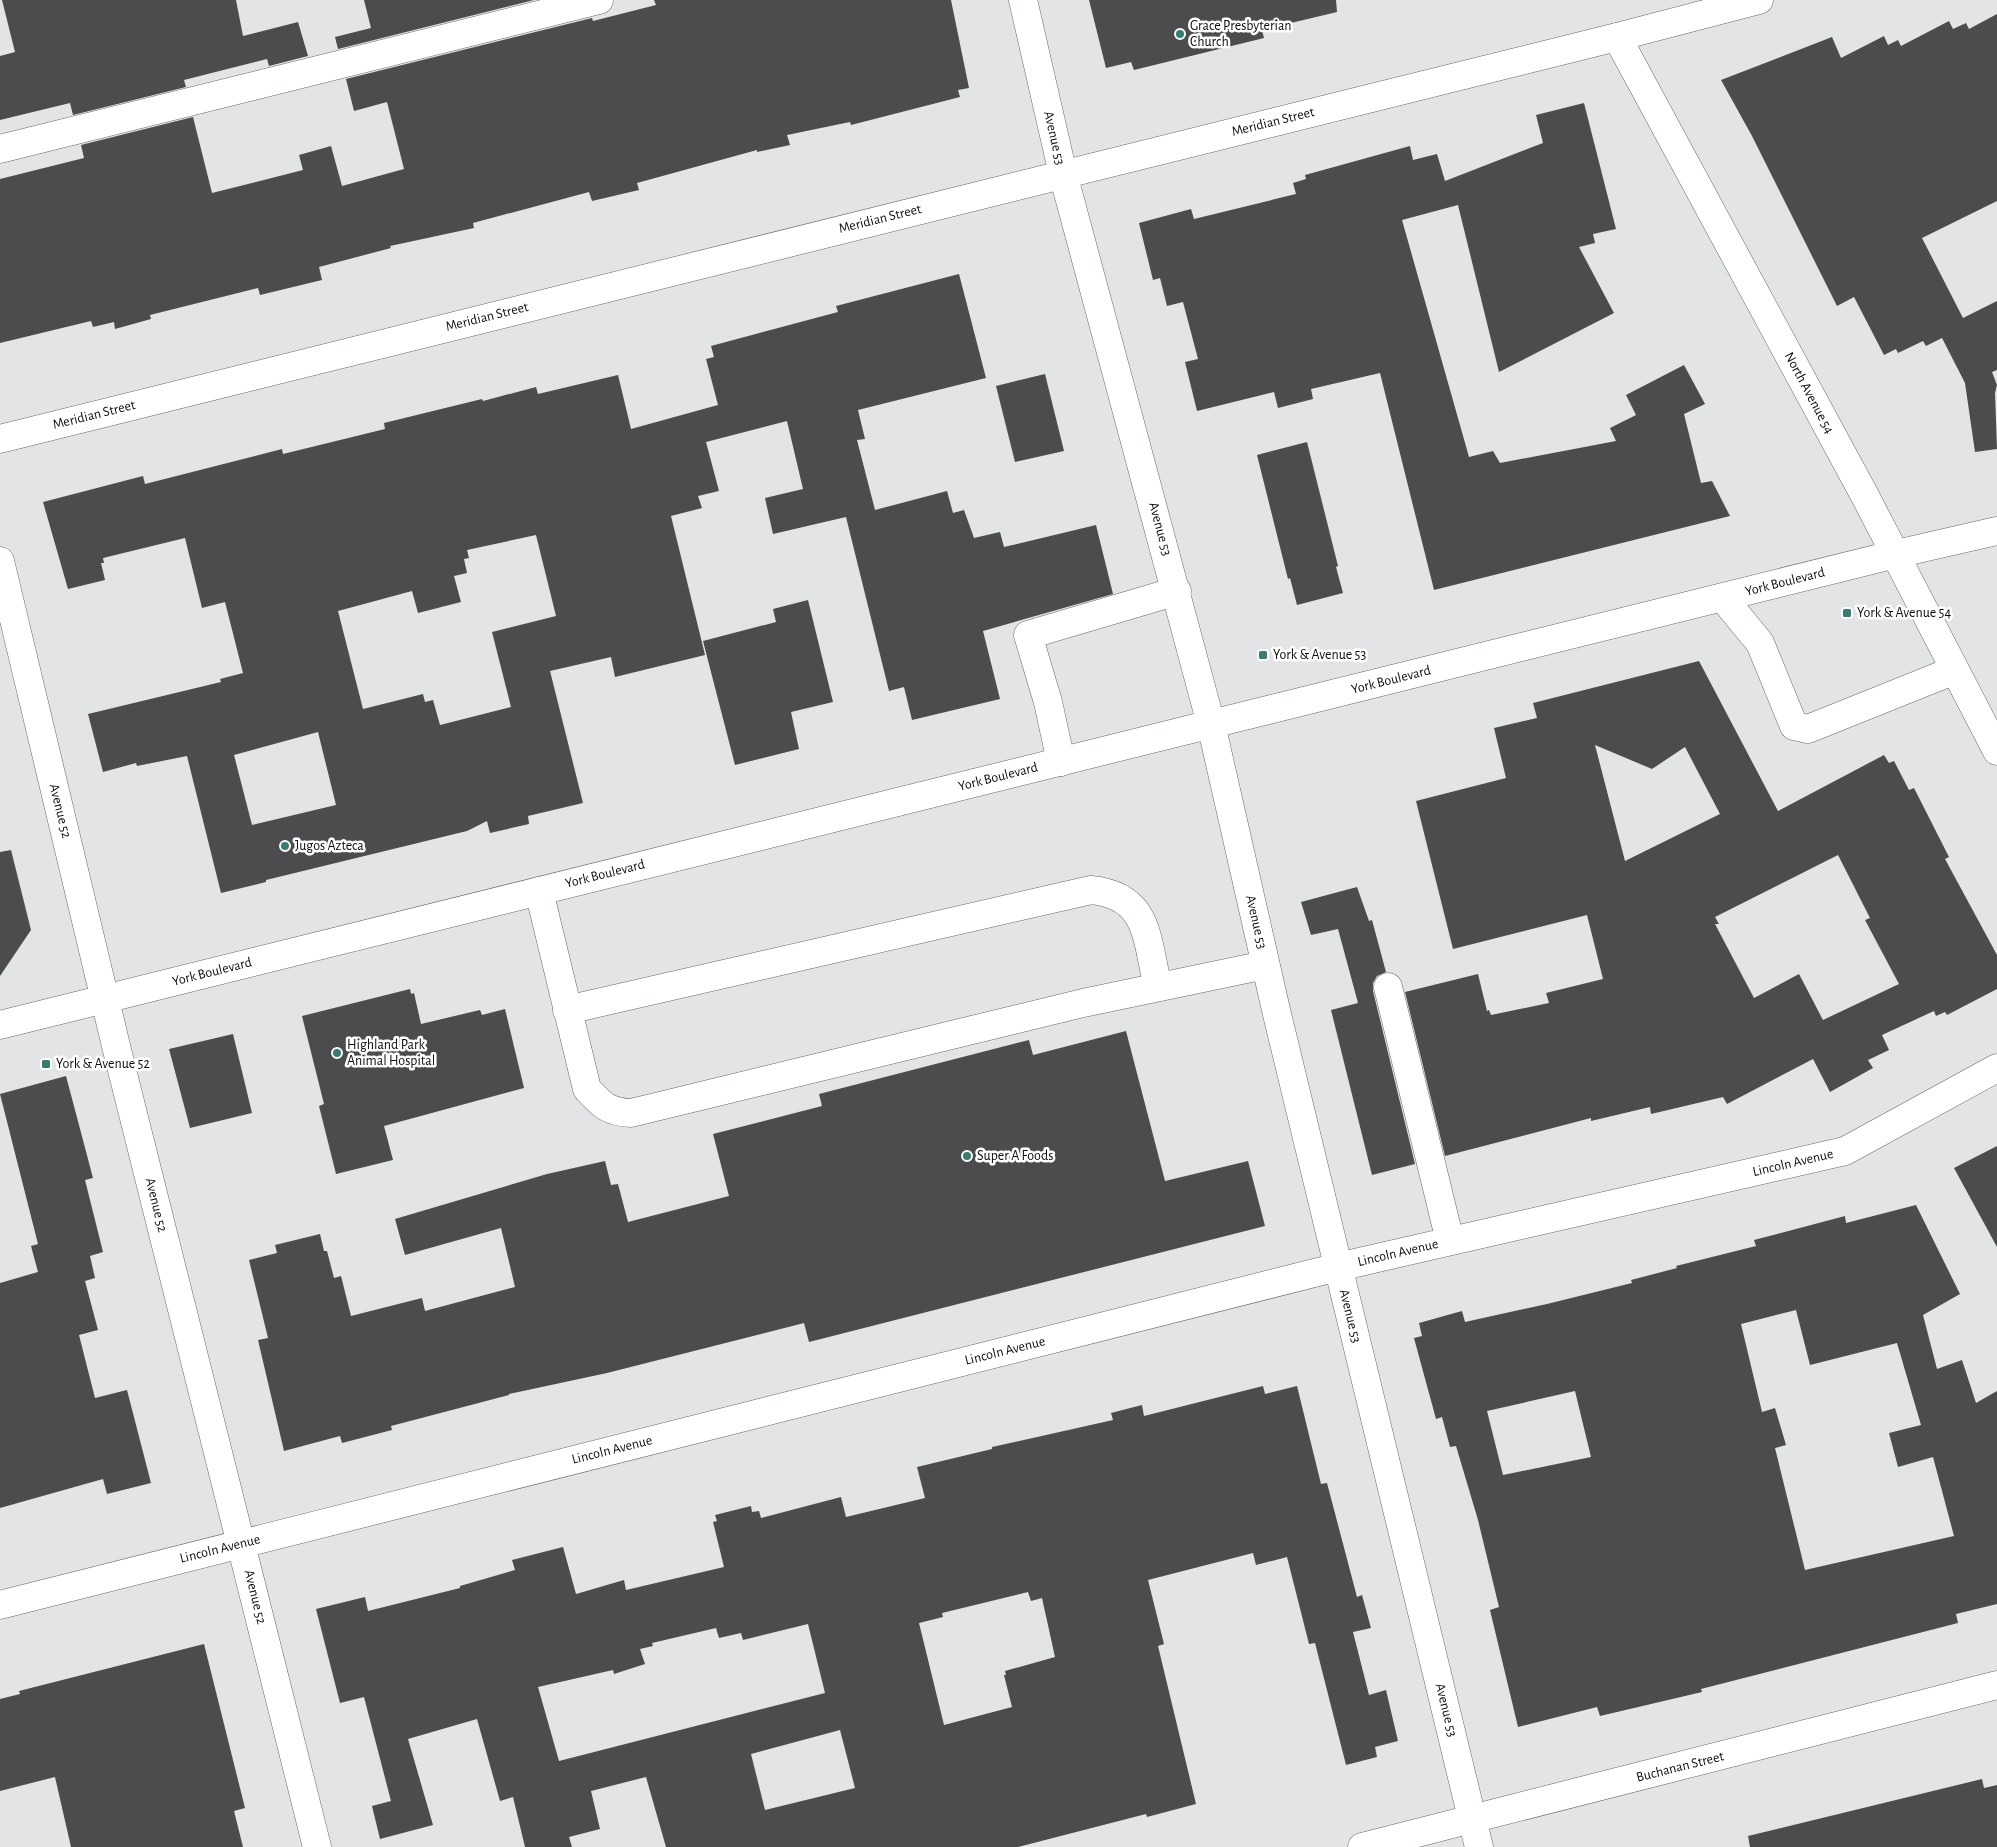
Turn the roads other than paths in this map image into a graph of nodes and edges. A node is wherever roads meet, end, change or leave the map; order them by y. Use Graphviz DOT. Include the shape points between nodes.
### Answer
graph roads {
  1 [pos="599,0"];
  2 [pos="1023,0"];
  3 [pos="1759,0"];
  4 [pos="1617,37"];
  5 [pos="0,149"];
  6 [pos="1063,174"];
  7 [pos="0,438"];
  8 [pos="1997,531"];
  9 [pos="1896,554"];
  10 [pos="0,561"];
  11 [pos="1177,591"];
  12 [pos="1723,598"];
  13 [pos="1955,670"];
  14 [pos="1211,724"];
  15 [pos="1997,751"];
  16 [pos="1061,762"];
  17 [pos="539,891"];
  18 [pos="1266,964"];
  19 [pos="1158,987"];
  20 [pos="1388,987"];
  21 [pos="105,998"];
  22 [pos="567,1010"];
  23 [pos="0,1024"];
  24 [pos="1997,1068"];
  25 [pos="1450,1241"];
  26 [pos="1338,1267"];
  27 [pos="242,1544"];
  28 [pos="0,1605"];
  29 [pos="1997,1685"];
  30 [pos="1473,1820"];
  31 [pos="317,1847"];
  32 [pos="1362,1847"];
  33 [pos="1479,1847"];
  1 -- 5 [label="street"];
  2 -- 6 [label="street, Avenue 53"];
  3 -- 4 [label="street, Meridian Street"];
  4 -- 6 [label="street, Meridian Street"];
  4 -- 9 [label="street, North Avenue 54"];
  6 -- 7 [label="street, Meridian Street"];
  6 -- 11 [label="street, Avenue 53"];
  8 -- 9 [label="street, York Boulevard"];
  9 -- 12 [label="street, York Boulevard"];
  9 -- 13 [label="street, North Avenue 54"];
  10 -- 21 [label="street, Avenue 52"];
  11 -- 14 [label="street, Avenue 53"];
  11 -- 16 [label="street" via="1028,635 1048,702"];
  12 -- 13 [label="street" via="1760,642 1794,726 1808,729"];
  12 -- 14 [label="street, York Boulevard"];
  13 -- 15 [label="street, North Avenue 54"];
  14 -- 16 [label="street, York Boulevard"];
  14 -- 18 [label="street, Avenue 53"];
  16 -- 17 [label="street, York Boulevard"];
  17 -- 21 [label="street, York Boulevard"];
  17 -- 22 [label="street"];
  18 -- 19 [label="street"];
  18 -- 26 [label="street, Avenue 53"];
  19 -- 22 [label="street" via="1140,914 1126,899 1110,892 1091,890"];
  19 -- 22 [label="street" via="631,1113 616,1113 603,1106 587,1089"];
  20 -- 25 [label="street"];
  21 -- 23 [label="street, York Boulevard"];
  21 -- 27 [label="street, Avenue 52"];
  24 -- 25 [label="street, Lincoln Avenue" via="1845,1151"];
  25 -- 26 [label="street, Lincoln Avenue"];
  26 -- 27 [label="street, Lincoln Avenue"];
  26 -- 30 [label="street, Avenue 53"];
  27 -- 28 [label="street, Lincoln Avenue"];
  27 -- 31 [label="street, Avenue 52"];
  29 -- 30 [label="street, Buchanan Street"];
  30 -- 32 [label="street, Buchanan Street"];
  30 -- 33 [label="street, Avenue 53"];
}
